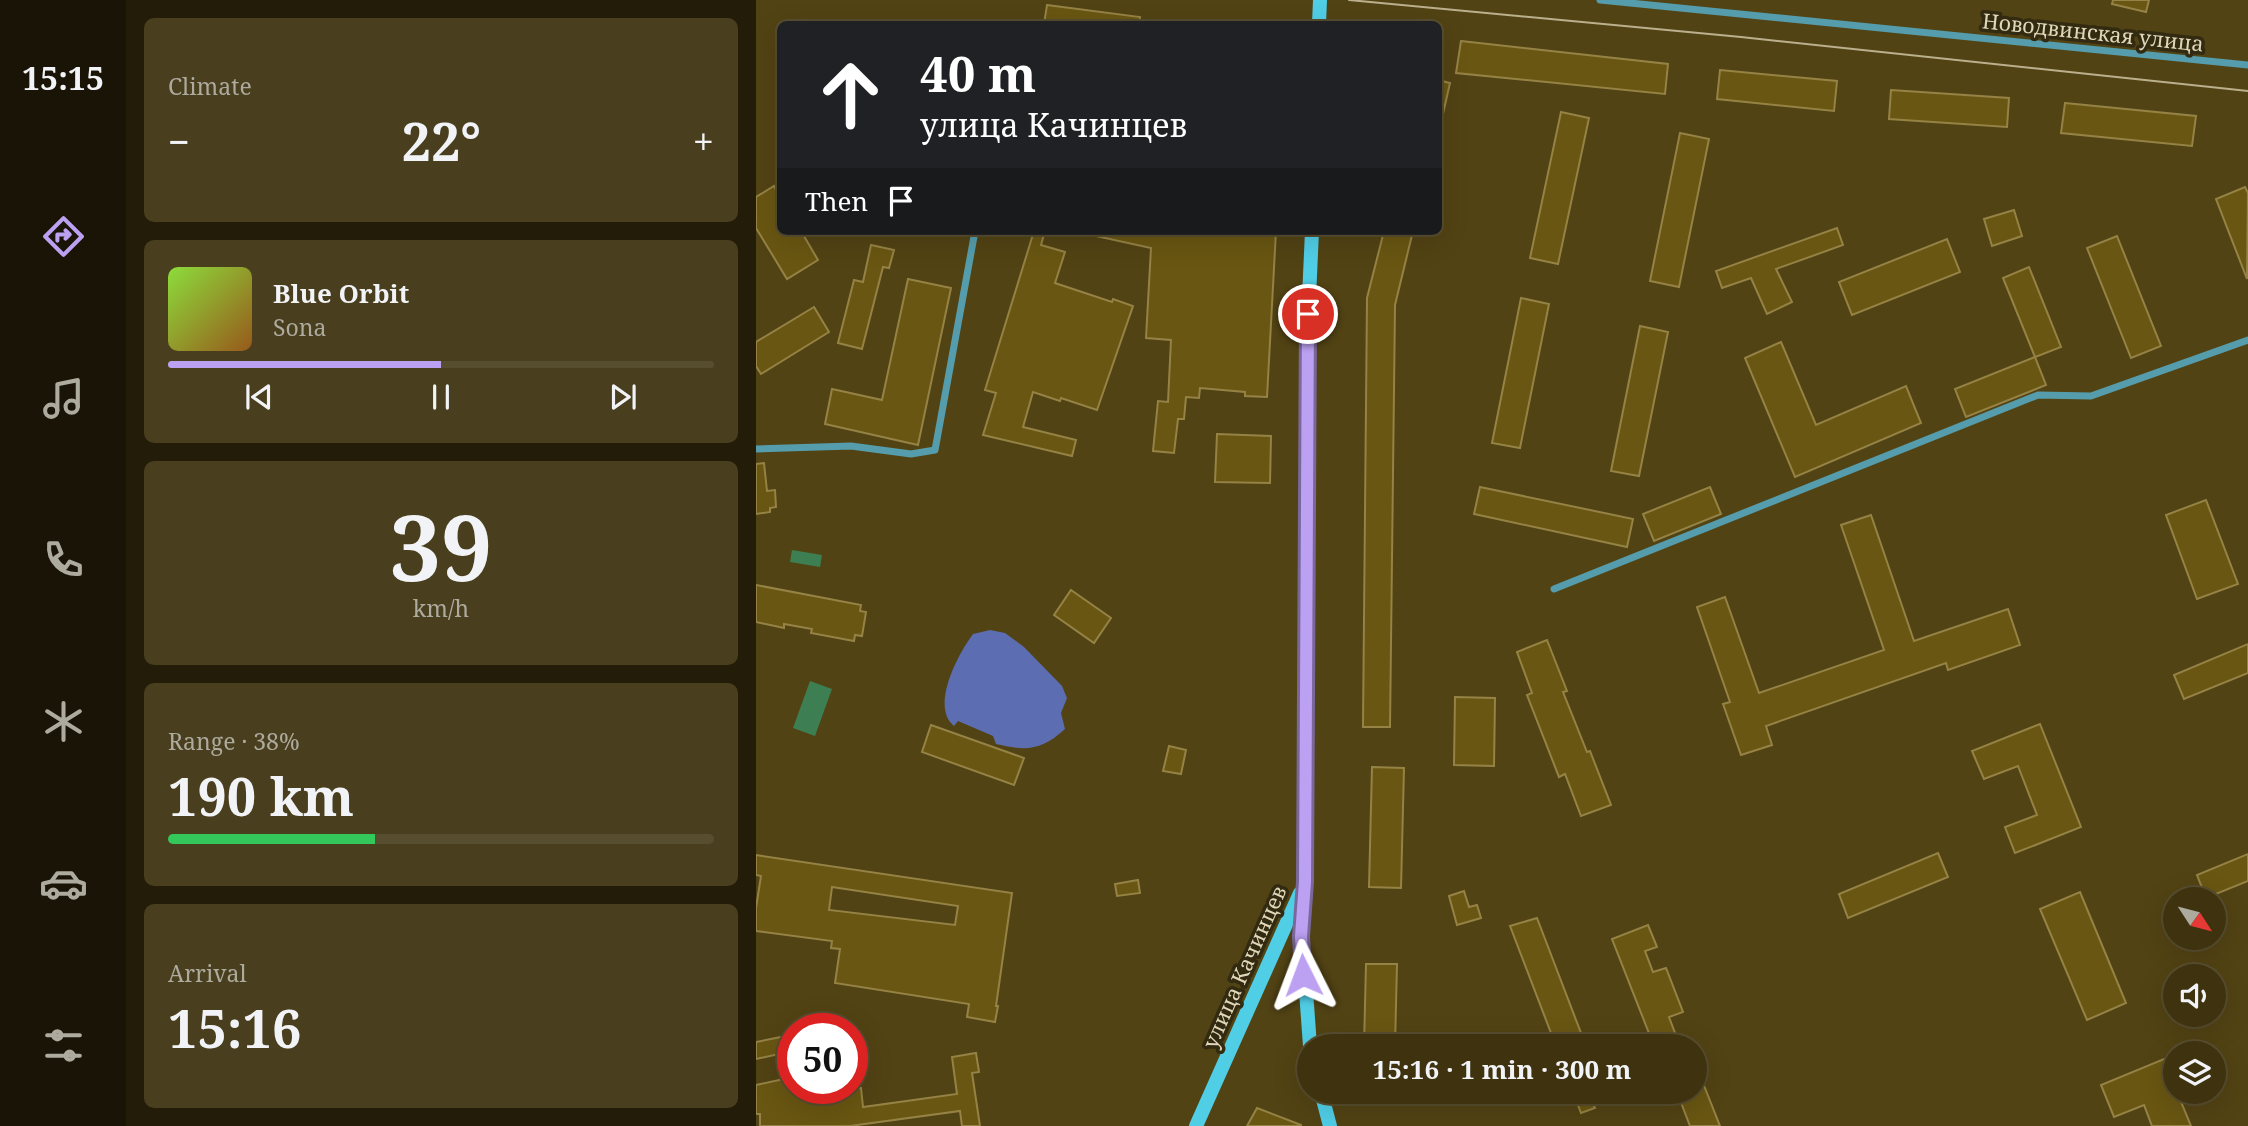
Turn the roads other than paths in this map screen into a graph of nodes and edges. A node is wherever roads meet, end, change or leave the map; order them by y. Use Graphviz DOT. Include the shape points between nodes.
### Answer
graph roads {
  1 [pos="1320,0"];
  2 [pos="1600,0"];
  3 [pos="1319,21"];
  4 [pos="2248,65"];
  5 [pos="974,235"];
  6 [pos="1312,235"];
  7 [pos="2248,340"];
  8 [pos="756,449"];
  9 [pos="1554,589"];
  10 [pos="1305,882"];
  11 [pos="1309,1034"];
  12 [pos="1324,1104"];
  13 [pos="1196,1126"];
  14 [pos="1330,1126"];
  1 -- 3 [label="main road"];
  2 -- 4 [label="street, Новодвинская улица"];
  5 -- 8 [label="street" via="935,450 911,454 851,446"];
  6 -- 10 [label="main road, улица Качинцев" via="1307,356"];
  7 -- 9 [label="street" via="2091,396 2038,395"];
  10 -- 11 [label="main road" via="1301,936"];
  10 -- 13 [label="main road, улица Качинцев"];
  12 -- 14 [label="main road"];
}
